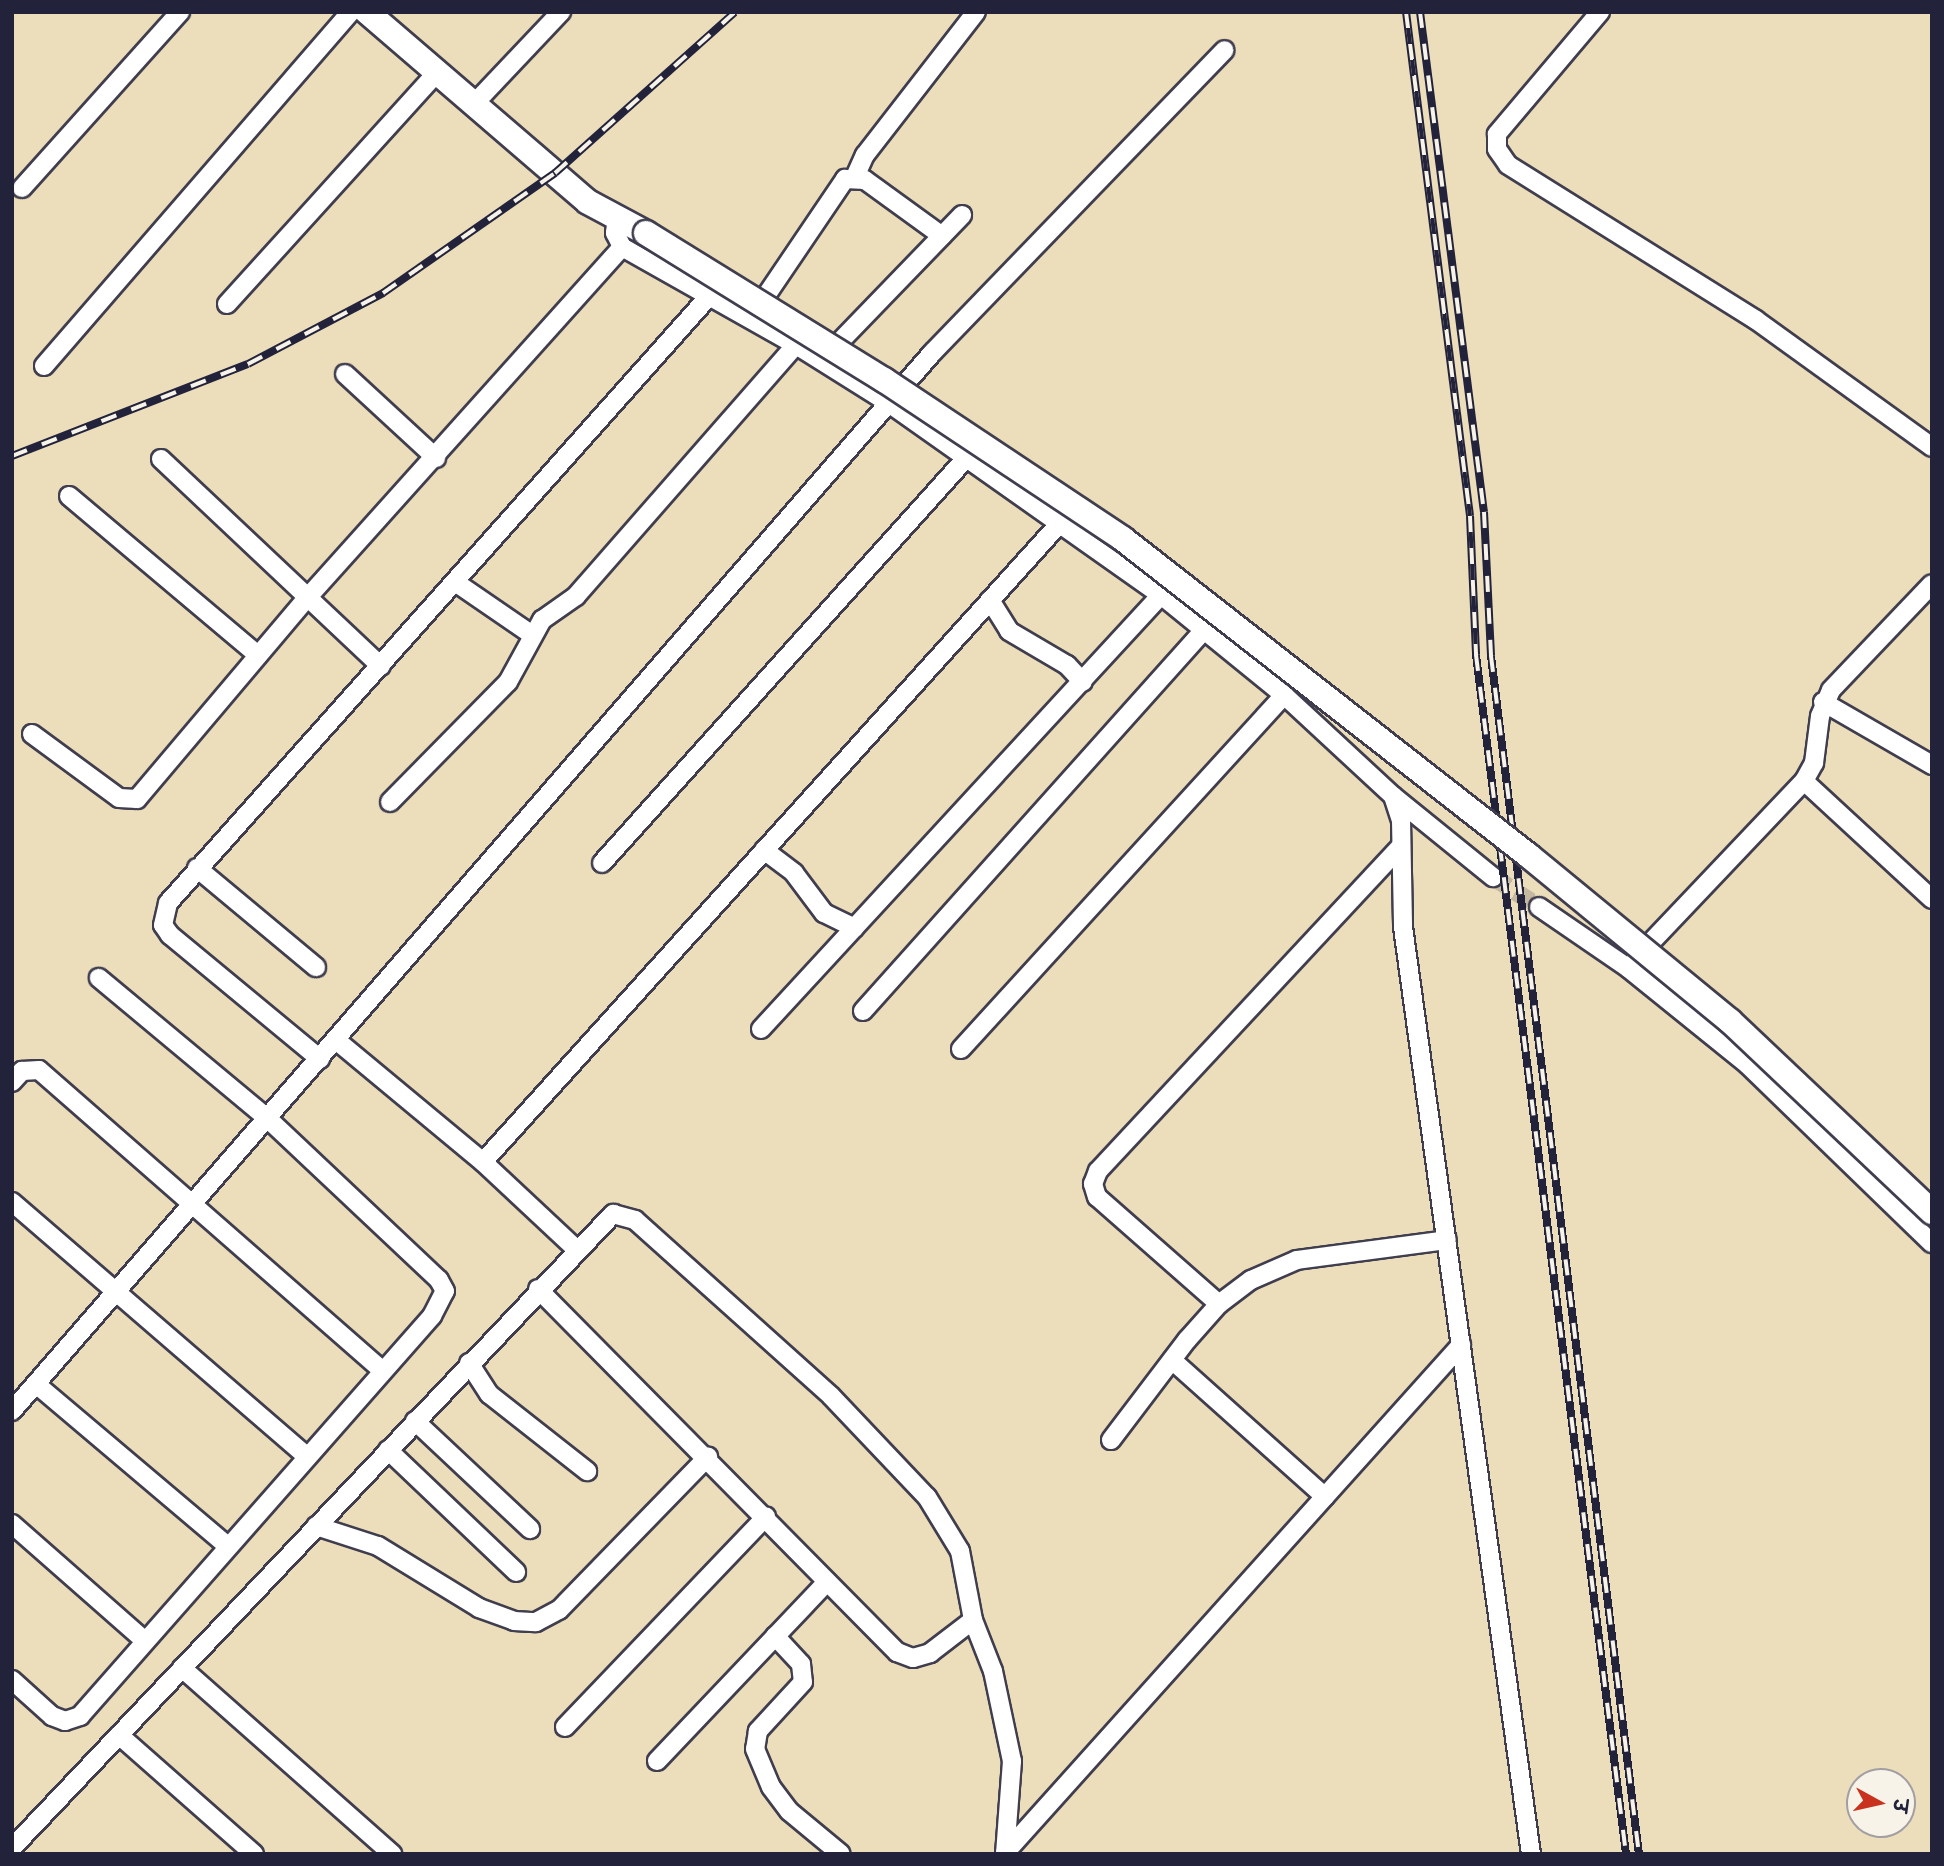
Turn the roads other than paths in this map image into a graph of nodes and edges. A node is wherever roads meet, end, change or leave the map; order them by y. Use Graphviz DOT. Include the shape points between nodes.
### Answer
graph roads {
  1 [pos="180,12"];
  2 [pos="351,12"];
  3 [pos="561,12"];
  4 [pos="976,12"];
  5 [pos="1600,12"];
  6 [pos="375,15"];
  7 [pos="1224,50"];
  8 [pos="437,72"];
  9 [pos="474,104"];
  10 [pos="855,177"];
  11 [pos="22,188"];
  12 [pos="961,215"];
  13 [pos="617,218"];
  14 [pos="942,236"];
  15 [pos="622,247"];
  16 [pos="710,295"];
  17 [pos="227,304"];
  18 [pos="750,318"];
  19 [pos="796,345"];
  20 [pos="822,361"];
  21 [pos="44,366"];
  22 [pos="345,374"];
  23 [pos="890,404"];
  24 [pos="1932,447"];
  25 [pos="967,457"];
  26 [pos="436,458"];
  27 [pos="160,459"];
  28 [pos="69,496"];
  29 [pos="1060,523"];
  30 [pos="455,582"];
  31 [pos="1932,584"];
  32 [pos="1161,595"];
  33 [pos="308,597"];
  34 [pos="990,600"];
  35 [pos="1204,630"];
  36 [pos="531,634"];
  37 [pos="258,655"];
  38 [pos="381,666"];
  39 [pos="1083,682"];
  40 [pos="1284,695"];
  41 [pos="1823,702"];
  42 [pos="32,734"];
  43 [pos="1932,765"];
  44 [pos="1804,781"];
  45 [pos="1393,796"];
  46 [pos="390,802"];
  47 [pos="1401,846"];
  48 [pos="764,850"];
  49 [pos="602,863"];
  50 [pos="197,868"];
  51 [pos="1493,877"];
  52 [pos="1932,899"];
  53 [pos="1539,907"];
  54 [pos="855,928"];
  55 [pos="316,967"];
  56 [pos="1628,968"];
  57 [pos="99,978"];
  58 [pos="863,1011"];
  59 [pos="761,1029"];
  60 [pos="336,1040"];
  61 [pos="961,1049"];
  62 [pos="320,1059"];
  63 [pos="12,1082"];
  64 [pos="267,1118"];
  65 [pos="483,1162"];
  66 [pos="12,1202"];
  67 [pos="191,1207"];
  68 [pos="1932,1212"];
  69 [pos="1447,1240"];
  70 [pos="1932,1243"];
  71 [pos="576,1249"];
  72 [pos="538,1289"];
  73 [pos="116,1292"];
  74 [pos="1219,1304"];
  75 [pos="1461,1345"];
  76 [pos="1172,1360"];
  77 [pos="469,1363"];
  78 [pos="383,1371"];
  79 [pos="36,1384"];
  80 [pos="12,1411"];
  81 [pos="415,1421"];
  82 [pos="1111,1440"];
  83 [pos="388,1450"];
  84 [pos="306,1456"];
  85 [pos="708,1457"];
  86 [pos="587,1471"];
  87 [pos="1325,1497"];
  88 [pos="766,1517"];
  89 [pos="12,1524"];
  90 [pos="316,1526"];
  91 [pos="530,1529"];
  92 [pos="228,1546"];
  93 [pos="516,1572"];
  94 [pos="827,1581"];
  95 [pos="973,1620"];
  96 [pos="775,1636"];
  97 [pos="144,1640"];
  98 [pos="182,1668"];
  99 [pos="12,1680"];
  100 [pos="565,1727"];
  101 [pos="119,1735"];
  102 [pos="657,1761"];
  103 [pos="12,1848"];
  104 [pos="254,1854"];
  105 [pos="392,1854"];
  106 [pos="841,1854"];
  107 [pos="1005,1854"];
  108 [pos="1531,1854"];
  1 -- 11 [label="street"];
  2 -- 21 [label="street"];
  3 -- 9 [label="street"];
  4 -- 10 [label="street" via="865,155"];
  5 -- 24 [label="street" via="1497,134 1497,149 1508,165 1756,320"];
  6 -- 8 [label="main road"];
  7 -- 23 [label="street" via="932,353"];
  8 -- 9 [label="main road"];
  8 -- 17 [label="street"];
  9 -- 13 [label="main road" via="588,202"];
  10 -- 14 [label="street"];
  10 -- 18 [label="street" via="836,187"];
  12 -- 14 [label="street"];
  13 -- 15 [label="street" via="615,233"];
  13 -- 68 [label="main road, bridge" via="884,380 1123,540 1530,856 1730,1021"];
  14 -- 20 [label="street"];
  15 -- 16 [label="street"];
  15 -- 26 [label="street"];
  16 -- 18 [label="street"];
  16 -- 30 [label="street"];
  18 -- 19 [label="street"];
  19 -- 20 [label="street"];
  19 -- 36 [label="street" via="576,596"];
  20 -- 23 [label="street"];
  22 -- 26 [label="street"];
  23 -- 25 [label="street"];
  23 -- 60 [label="street"];
  25 -- 29 [label="street"];
  25 -- 49 [label="street"];
  26 -- 33 [label="street"];
  27 -- 33 [label="street"];
  28 -- 37 [label="street"];
  29 -- 32 [label="street"];
  29 -- 34 [label="street"];
  30 -- 36 [label="street"];
  30 -- 38 [label="street"];
  31 -- 41 [label="street"];
  32 -- 35 [label="street"];
  32 -- 39 [label="street"];
  33 -- 37 [label="street"];
  33 -- 38 [label="street"];
  34 -- 39 [label="street" via="1009,631 1067,665"];
  34 -- 48 [label="street"];
  35 -- 40 [label="street"];
  35 -- 58 [label="street"];
  36 -- 46 [label="street" via="508,682"];
  37 -- 42 [label="street" via="132,802"];
  38 -- 50 [label="street"];
  39 -- 54 [label="street"];
  40 -- 45 [label="street"];
  40 -- 61 [label="street"];
  41 -- 43 [label="street"];
  41 -- 44 [label="street" via="1818,750"];
  44 -- 52 [label="street"];
  44 -- 56 [label="street"];
  45 -- 47 [label="street" via="1401,820"];
  45 -- 51 [label="street"];
  47 -- 69 [label="street" via="1403,927"];
  47 -- 74 [label="street" via="1098,1171 1093,1184 1097,1197"];
  48 -- 54 [label="street" via="794,873 824,913"];
  48 -- 65 [label="street"];
  50 -- 55 [label="street"];
  50 -- 62 [label="street" via="168,903 163,925"];
  53 -- 56 [label="street"];
  54 -- 59 [label="street"];
  56 -- 70 [label="street" via="1748,1065"];
  57 -- 64 [label="street"];
  60 -- 62 [label="street"];
  60 -- 65 [label="street"];
  62 -- 64 [label="street"];
  63 -- 67 [label="street" via="22,1071 39,1070"];
  64 -- 67 [label="street"];
  64 -- 78 [label="street" via="439,1280 445,1291 441,1305"];
  65 -- 71 [label="street"];
  66 -- 73 [label="street"];
  67 -- 73 [label="street"];
  67 -- 78 [label="street"];
  69 -- 74 [label="street" via="1297,1261 1251,1280"];
  69 -- 75 [label="street"];
  71 -- 72 [label="street"];
  71 -- 95 [label="street" via="613,1214 635,1220 831,1396 927,1497 960,1551"];
  72 -- 77 [label="street"];
  72 -- 85 [label="street"];
  73 -- 79 [label="street"];
  73 -- 84 [label="street"];
  74 -- 76 [label="street"];
  75 -- 87 [label="street"];
  75 -- 108 [label="street"];
  76 -- 82 [label="street"];
  76 -- 87 [label="street"];
  77 -- 81 [label="street"];
  77 -- 86 [label="street" via="489,1394"];
  78 -- 84 [label="street"];
  79 -- 80 [label="street"];
  79 -- 92 [label="street"];
  81 -- 83 [label="street"];
  81 -- 91 [label="street"];
  83 -- 90 [label="street"];
  83 -- 93 [label="street"];
  84 -- 92 [label="street"];
  85 -- 88 [label="street"];
  85 -- 90 [label="street" via="559,1610 536,1622 514,1621 479,1608 378,1546"];
  87 -- 107 [label="street"];
  88 -- 94 [label="street"];
  88 -- 100 [label="street"];
  89 -- 97 [label="street"];
  90 -- 98 [label="street"];
  92 -- 97 [label="street"];
  94 -- 95 [label="street" via="897,1652 913,1658 930,1653"];
  94 -- 96 [label="street"];
  95 -- 107 [label="street" via="993,1671 1012,1761"];
  96 -- 102 [label="street"];
  96 -- 106 [label="street" via="801,1664 803,1682 758,1731 755,1749 771,1787 789,1811"];
  97 -- 99 [label="street" via="80,1716 65,1721 52,1716"];
  98 -- 101 [label="street"];
  98 -- 105 [label="street"];
  101 -- 103 [label="street"];
  101 -- 104 [label="street"];
}
